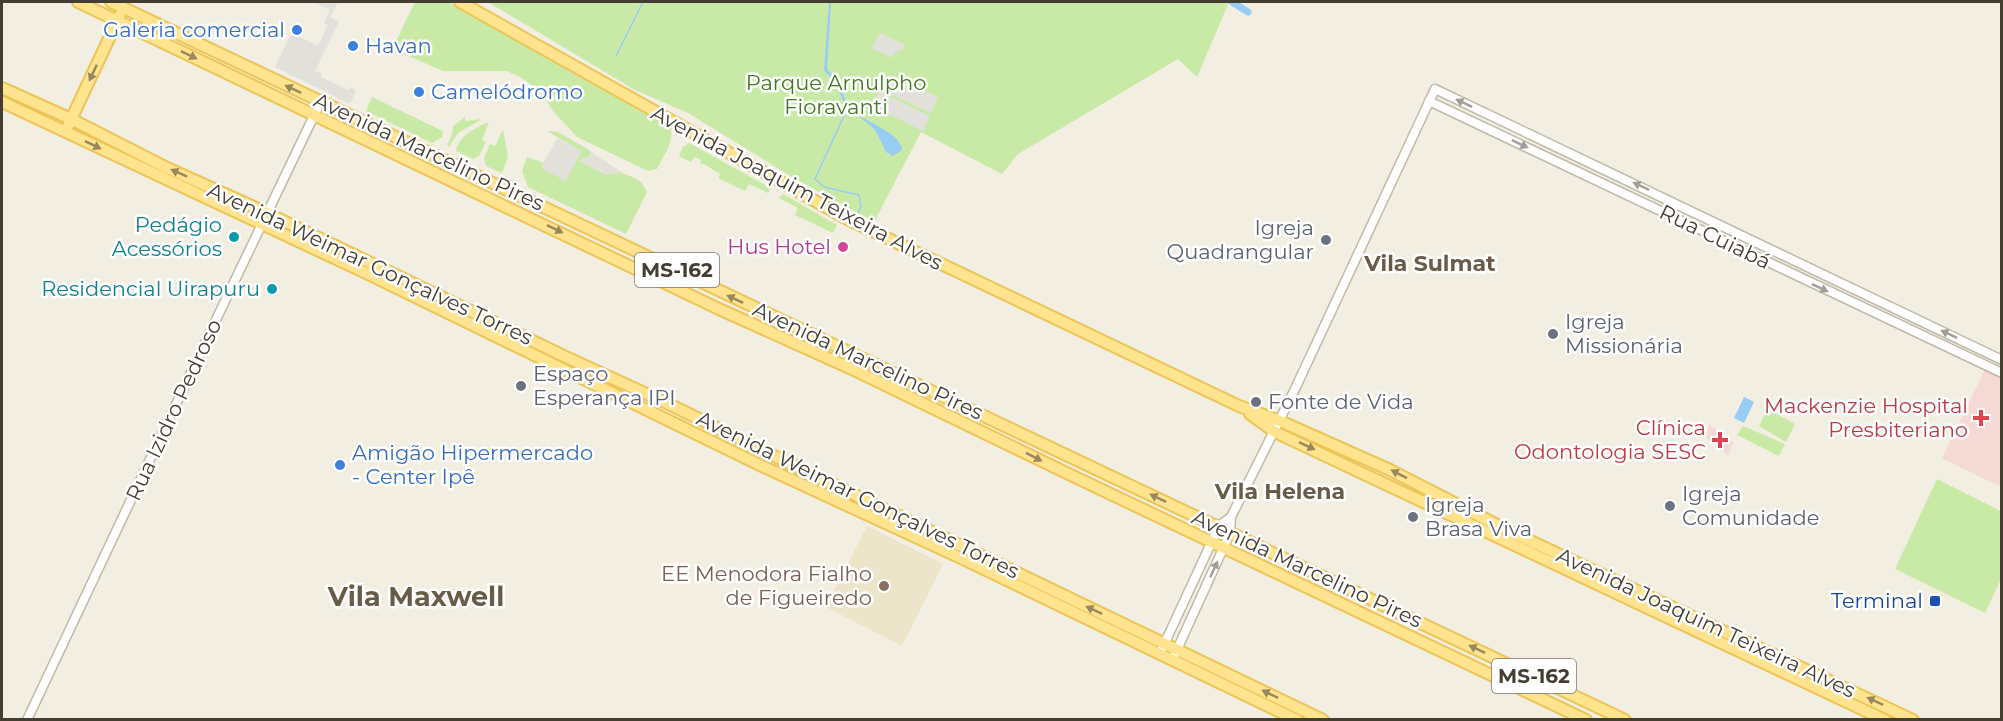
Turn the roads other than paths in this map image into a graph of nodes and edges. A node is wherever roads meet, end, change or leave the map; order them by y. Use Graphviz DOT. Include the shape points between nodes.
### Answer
graph roads {
  1 [pos="78,2"];
  2 [pos="111,2"];
  3 [pos="460,2"];
  4 [pos="125,4"];
  5 [pos="118,20"];
  6 [pos="2,88"];
  7 [pos="321,101"];
  8 [pos="1429,101"];
  9 [pos="2,102"];
  10 [pos="315,115"];
  11 [pos="72,119"];
  12 [pos="65,131"];
  13 [pos="525,197"];
  14 [pos="518,211"];
  15 [pos="267,213"];
  16 [pos="262,225"];
  17 [pos="2001,360"];
  18 [pos="2001,373"];
  19 [pos="924,386"];
  20 [pos="917,401"];
  21 [pos="1239,406"];
  22 [pos="1280,420"];
  23 [pos="1021,432"];
  24 [pos="1275,432"];
  25 [pos="1013,446"];
  26 [pos="1231,517"];
  27 [pos="1219,526"];
  28 [pos="1230,531"];
  29 [pos="1212,542"];
  30 [pos="1224,547"];
  31 [pos="1189,593"];
  32 [pos="1201,598"];
  33 [pos="1165,644"];
  34 [pos="1160,655"];
  35 [pos="1174,655"];
  36 [pos="27,720"];
  37 [pos="1297,720"];
  38 [pos="1323,720"];
  39 [pos="1586,720"];
  40 [pos="1625,720"];
  41 [pos="1885,720"];
  42 [pos="1913,720"];
  1 -- 5 [label="main road, Avenida Marcelino Pires / MS-162"];
  2 -- 4 [label="main road, Avenida Marcelino Pires / MS-162"];
  3 -- 21 [label="main road, Avenida Joaquim Teixeira Alves" via="847,219"];
  4 -- 5 [label="main road"];
  7 -- 4 [label="main road, Avenida Marcelino Pires / MS-162, one-way"];
  5 -- 10 [label="main road, Avenida Marcelino Pires / MS-162, one-way"];
  5 -- 11 [label="main road, one-way"];
  6 -- 11 [label="main road, Avenida Weimar Gonçalves Torres"];
  7 -- 10 [label="street, Rua Izidro Pedroso"];
  7 -- 13 [label="main road, Avenida Marcelino Pires / MS-162"];
  17 -- 8 [label="street, Rua Cuiabá, one-way" via="1435,89"];
  8 -- 18 [label="street, Rua Cuiabá, one-way"];
  8 -- 22 [label="street"];
  9 -- 12 [label="main road, Avenida Weimar Gonçalves Torres"];
  10 -- 14 [label="main road, Avenida Marcelino Pires / MS-162"];
  10 -- 15 [label="street, Rua Izidro Pedroso"];
  11 -- 12 [label="main road"];
  15 -- 11 [label="main road, Avenida Weimar Gonçalves Torres, one-way"];
  12 -- 16 [label="main road, Avenida Weimar Gonçalves Torres, one-way"];
  13 -- 14 [label="main road"];
  19 -- 13 [label="main road, Avenida Marcelino Pires / MS-162, one-way"];
  14 -- 20 [label="main road, Avenida Marcelino Pires / MS-162, one-way"];
  15 -- 16 [label="street, Rua Izidro Pedroso"];
  33 -- 15 [label="main road, Avenida Weimar Gonçalves Torres, one-way"];
  16 -- 34 [label="main road, Avenida Weimar Gonçalves Torres"];
  16 -- 36 [label="street, Rua Izidro Pedroso"];
  19 -- 20 [label="main road"];
  19 -- 23 [label="main road, Avenida Marcelino Pires / MS-162"];
  20 -- 25 [label="main road, Avenida Marcelino Pires / MS-162"];
  21 -- 22 [label="main road, Avenida Joaquim Teixeira Alves"];
  21 -- 24 [label="main road, Avenida Joaquim Teixeira Alves"];
  22 -- 24 [label="street"];
  42 -- 22 [label="main road, Avenida Joaquim Teixeira Alves, one-way"];
  23 -- 25 [label="main road"];
  27 -- 23 [label="main road, Avenida Marcelino Pires / MS-162, one-way"];
  24 -- 26 [label="street"];
  24 -- 41 [label="main road, Avenida Joaquim Teixeira Alves, one-way"];
  25 -- 29 [label="main road, Avenida Marcelino Pires / MS-162, one-way"];
  26 -- 27 [label="street"];
  26 -- 28 [label="street"];
  27 -- 28 [label="main road, Avenida Marcelino Pires / MS-162"];
  27 -- 29 [label="street"];
  28 -- 30 [label="street"];
  40 -- 28 [label="main road, Avenida Marcelino Pires / MS-162, one-way"];
  29 -- 30 [label="main road, Avenida Marcelino Pires / MS-162"];
  29 -- 31 [label="street"];
  32 -- 30 [label="street, one-way"];
  30 -- 39 [label="main road, Avenida Marcelino Pires / MS-162"];
  31 -- 32 [label="street"];
  31 -- 33 [label="street"];
  32 -- 35 [label="street"];
  33 -- 34 [label="street"];
  33 -- 35 [label="main road, Avenida Weimar Gonçalves Torres"];
  34 -- 35 [label="main road, Avenida Weimar Gonçalves Torres"];
  35 -- 37 [label="main road, Avenida Weimar Gonçalves Torres"];
  38 -- 35 [label="main road, Avenida Weimar Gonçalves Torres, one-way"];
}
